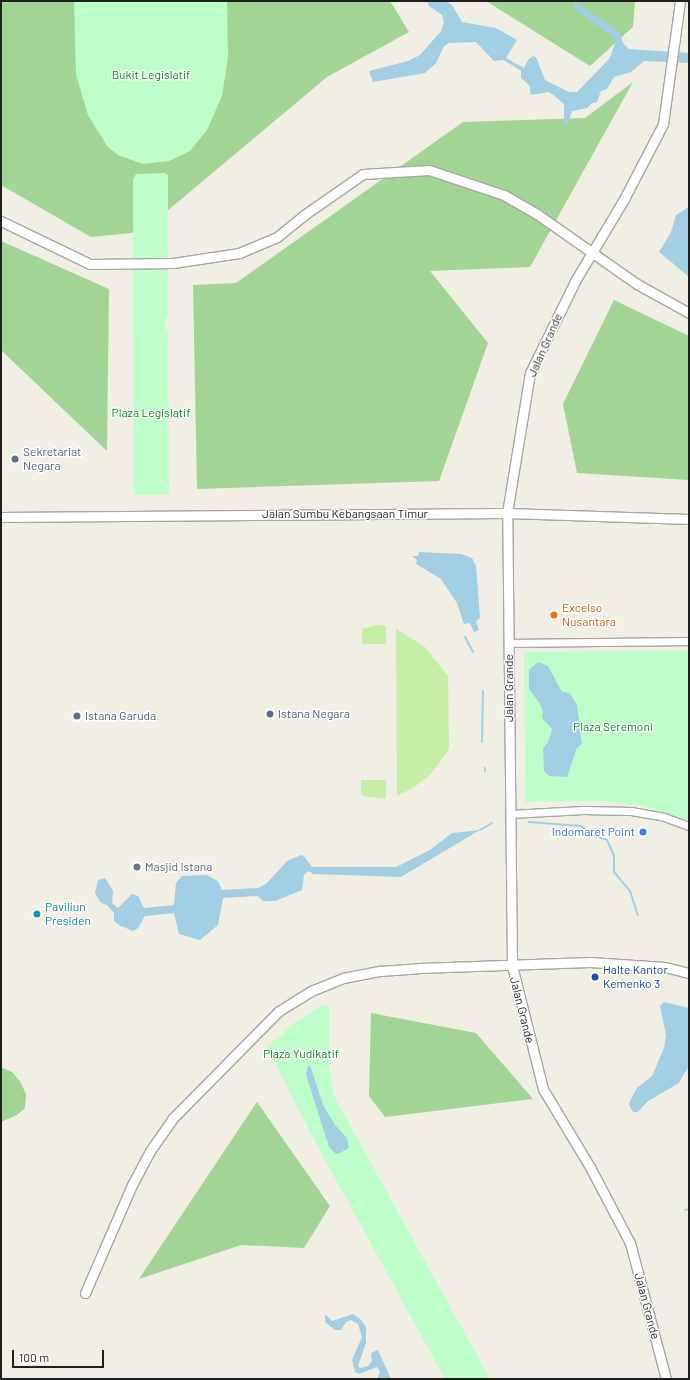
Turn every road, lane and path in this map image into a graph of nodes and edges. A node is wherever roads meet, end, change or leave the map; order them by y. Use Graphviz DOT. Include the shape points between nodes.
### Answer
graph roads {
  1 [pos="680,1"];
  2 [pos="1,221"];
  3 [pos="592,252"];
  4 [pos="689,313"];
  5 [pos="507,513"];
  6 [pos="1,517"];
  7 [pos="689,519"];
  8 [pos="689,641"];
  9 [pos="509,643"];
  10 [pos="510,814"];
  11 [pos="689,826"];
  12 [pos="512,966"];
  13 [pos="689,973"];
  14 [pos="85,1293"];
  15 [pos="666,1379"];
  1 -- 3 [label="street, Jalan Grande" via="671,81 663,124"];
  2 -- 3 [label="street" via="90,264 173,263 239,253 277,237 363,174 429,170 504,195"];
  3 -- 4 [label="street" via="637,284"];
  3 -- 5 [label="street, Jalan Grande" via="530,373"];
  5 -- 6 [label="street, Jalan Sumbu Kebangsaan Timur"];
  5 -- 7 [label="street, Jalan Sumbu Kebangsaan Timur"];
  5 -- 9 [label="street, Jalan Grande"];
  8 -- 9 [label="street"];
  9 -- 10 [label="street, Jalan Grande"];
  10 -- 11 [label="street" via="583,810 631,811 664,817"];
  10 -- 12 [label="street, Jalan Grande"];
  12 -- 13 [label="street" via="627,963 666,967"];
  12 -- 14 [label="street" via="380,971 351,977 311,991 280,1011 172,1119 150,1151"];
  12 -- 15 [label="street, Jalan Grande" via="543,1089 590,1167 630,1243"];
}
